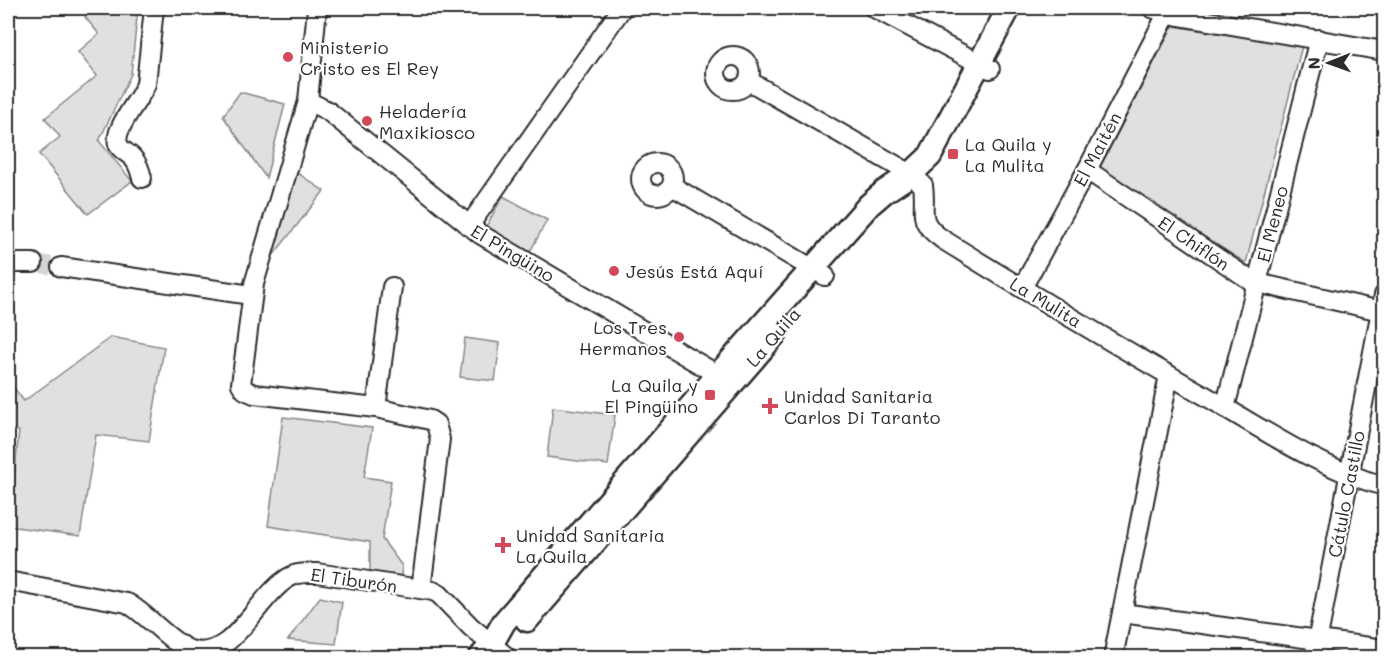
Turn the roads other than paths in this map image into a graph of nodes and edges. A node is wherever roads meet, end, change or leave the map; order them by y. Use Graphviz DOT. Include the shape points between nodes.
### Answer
graph roads {
  1 [pos="154,8"];
  2 [pos="316,8"];
  3 [pos="622,8"];
  4 [pos="874,8"];
  5 [pos="1009,8"];
  6 [pos="1023,8"];
  7 [pos="1163,9"];
  8 [pos="1221,14"];
  9 [pos="1319,39"];
  10 [pos="1384,51"];
  11 [pos="985,66"];
  12 [pos="748,81"];
  13 [pos="308,101"];
  14 [pos="1087,170"];
  15 [pos="142,178"];
  16 [pos="916,178"];
  17 [pos="672,186"];
  18 [pos="469,226"];
  19 [pos="8,263"];
  20 [pos="33,263"];
  21 [pos="61,267"];
  22 [pos="818,273"];
  23 [pos="1258,283"];
  24 [pos="392,287"];
  25 [pos="1022,288"];
  26 [pos="251,296"];
  27 [pos="1383,303"];
  28 [pos="1379,348"];
  29 [pos="1169,375"];
  30 [pos="726,379"];
  31 [pos="376,408"];
  32 [pos="1225,408"];
  33 [pos="1350,473"];
  34 [pos="1384,486"];
  35 [pos="8,581"];
  36 [pos="421,589"];
  37 [pos="1122,613"];
  38 [pos="1315,649"];
  39 [pos="1384,649"];
  40 [pos="493,653"];
  41 [pos="1113,657"];
  1 -- 15 [label="street" via="146,84 117,140 119,147 139,165"];
  2 -- 13 [label="street"];
  3 -- 18 [label="street"];
  4 -- 11 [label="street"];
  5 -- 11 [label="main road, La Quila"];
  6 -- 11 [label="main road, La Quila"];
  7 -- 8 [label="street"];
  7 -- 14 [label="street, El Maitén"];
  8 -- 9 [label="street"];
  9 -- 10 [label="street"];
  9 -- 23 [label="street, El Meneo"];
  11 -- 16 [label="main road, La Quila"];
  12 -- 16 [label="street"];
  13 -- 18 [label="street, El Pingüino" via="328,111"];
  13 -- 26 [label="street"];
  14 -- 23 [label="street, El Chiflón" via="1246,279"];
  14 -- 25 [label="street, El Maitén"];
  16 -- 22 [label="main road, La Quila" via="877,198"];
  16 -- 25 [label="street, La Mulita" via="924,189 924,217 931,231"];
  17 -- 22 [label="street"];
  18 -- 30 [label="street, El Pingüino"];
  19 -- 20 [label="street"];
  21 -- 26 [label="street"];
  22 -- 30 [label="main road, La Quila"];
  23 -- 27 [label="street, El Chiflón"];
  23 -- 32 [label="street, El Meneo"];
  24 -- 31 [label="street"];
  25 -- 29 [label="street, La Mulita"];
  26 -- 31 [label="street" via="241,376 245,390"];
  27 -- 28 [label="street, Cátulo Castillo"];
  28 -- 33 [label="street, Cátulo Castillo"];
  29 -- 32 [label="street, La Mulita"];
  29 -- 37 [label="street"];
  30 -- 40 [label="main road, La Quila" via="516,632"];
  31 -- 36 [label="street" via="430,420 439,430"];
  32 -- 33 [label="street, La Mulita" via="1277,439"];
  33 -- 34 [label="street, La Mulita"];
  33 -- 38 [label="street, Cátulo Castillo"];
  35 -- 36 [label="street, El Tiburón" via="127,603 183,646 208,652 223,645 283,582 302,573"];
  36 -- 40 [label="street, El Tiburón" via="439,594"];
  37 -- 38 [label="street"];
  37 -- 41 [label="street"];
  38 -- 39 [label="street"];
}
